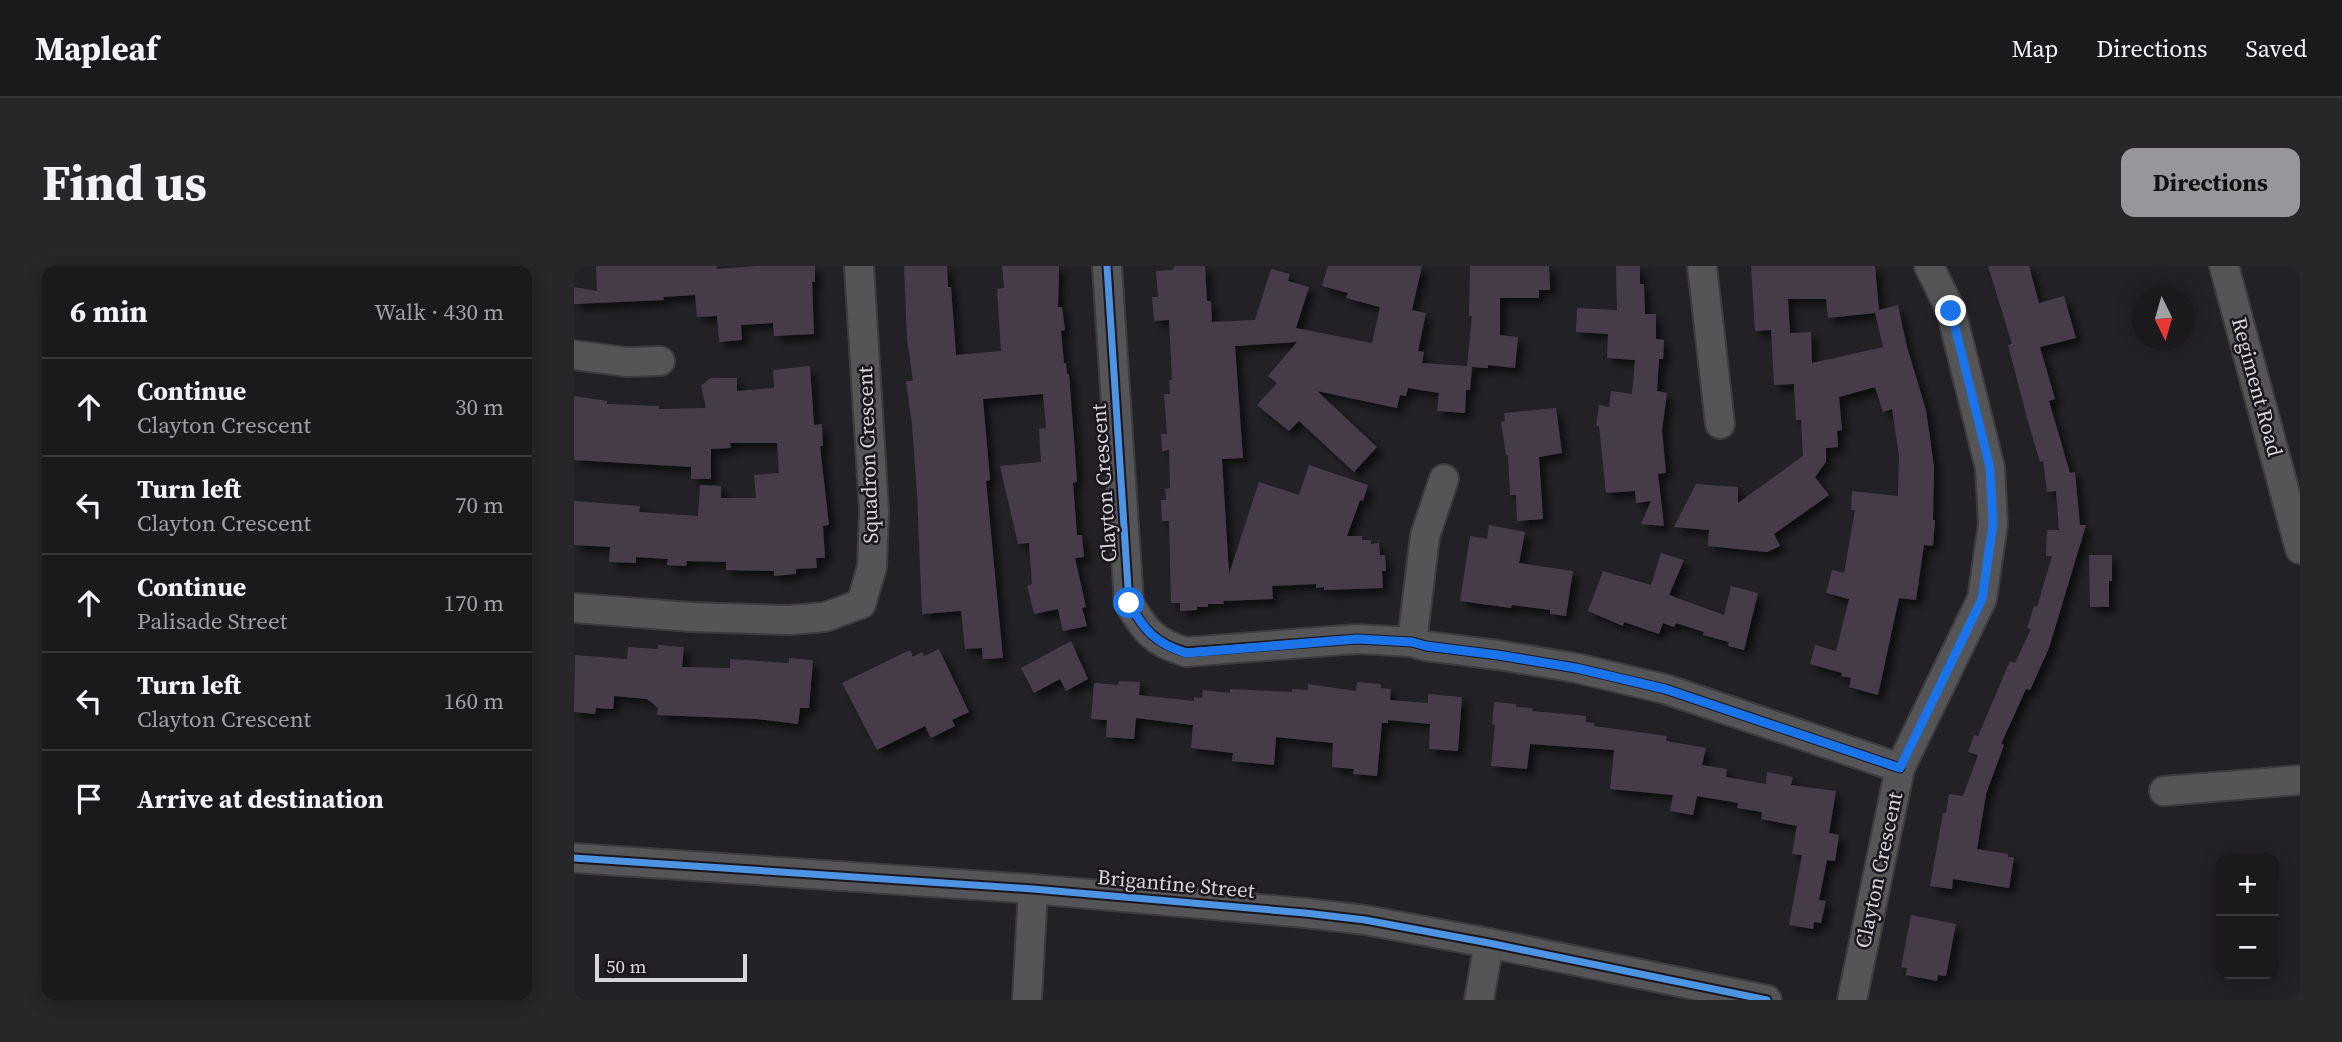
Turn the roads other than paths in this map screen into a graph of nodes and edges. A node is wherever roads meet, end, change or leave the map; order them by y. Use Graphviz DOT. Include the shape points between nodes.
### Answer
graph roads {
  1 [pos="859,266"];
  2 [pos="1107,266"];
  3 [pos="1702,266"];
  4 [pos="1929,266"];
  5 [pos="2224,266"];
  6 [pos="574,355"];
  7 [pos="660,361"];
  8 [pos="1720,424"];
  9 [pos="1444,479"];
  10 [pos="2300,549"];
  11 [pos="574,608"];
  12 [pos="1412,642"];
  13 [pos="1900,768"];
  14 [pos="2300,780"];
  15 [pos="2164,790"];
  16 [pos="574,858"];
  17 [pos="1034,890"];
  18 [pos="1489,943"];
  19 [pos="1027,1000"];
  20 [pos="1479,1000"];
  21 [pos="1767,1000"];
  22 [pos="1852,1000"];
  1 -- 11 [label="street, Squadron Crescent" via="874,511 872,567 861,604 825,617 790,620"];
  2 -- 12 [label="street, Clayton Crescent" via="1129,603 1144,629 1166,646 1186,653 1339,639"];
  3 -- 8 [label="street"];
  4 -- 13 [label="street, Clayton Crescent" via="1951,311 1990,468 1993,524 1982,599"];
  5 -- 10 [label="street, Regiment Road"];
  6 -- 7 [label="street"];
  9 -- 12 [label="street" via="1425,537"];
  12 -- 13 [label="street, Clayton Crescent" via="1576,668 1665,689"];
  13 -- 22 [label="street, Clayton Crescent"];
  14 -- 15 [label="street"];
  16 -- 17 [label="street, Brigantine Street"];
  17 -- 18 [label="street, Brigantine Street" via="1305,913"];
  17 -- 19 [label="street"];
  18 -- 20 [label="street"];
  18 -- 21 [label="street, Brigantine Street"];
}
